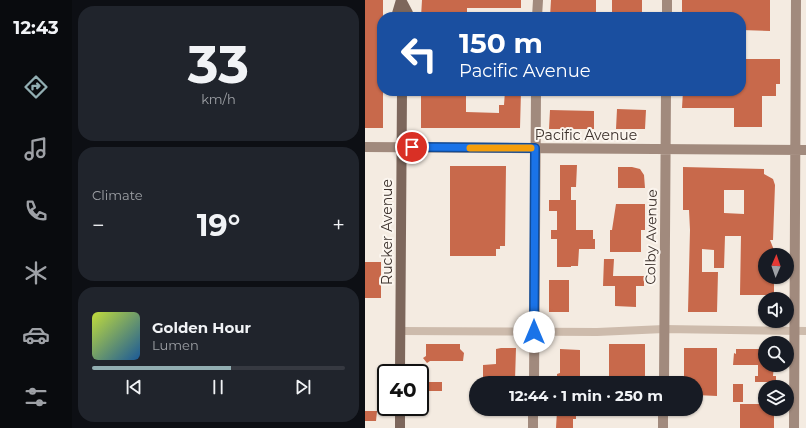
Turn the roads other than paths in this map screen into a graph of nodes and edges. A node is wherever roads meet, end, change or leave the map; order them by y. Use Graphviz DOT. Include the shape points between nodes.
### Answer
graph roads {
  1 [pos="401,0"];
  2 [pos="537,0"];
  3 [pos="667,0"];
  4 [pos="796,0"];
  5 [pos="397,12"];
  6 [pos="407,12"];
  7 [pos="537,12"];
  8 [pos="667,12"];
  9 [pos="402,96"];
  10 [pos="536,96"];
  11 [pos="666,96"];
  12 [pos="365,147"];
  13 [pos="402,147"];
  14 [pos="535,148"];
  15 [pos="666,149"];
  16 [pos="795,150"];
  17 [pos="806,150"];
  18 [pos="664,329"];
  19 [pos="401,331"];
  20 [pos="794,331"];
  21 [pos="806,331"];
  22 [pos="534,332"];
  23 [pos="400,364"];
  24 [pos="534,376"];
  25 [pos="664,376"];
  26 [pos="400,416"];
  27 [pos="533,416"];
  28 [pos="663,416"];
  29 [pos="400,428"];
  30 [pos="533,428"];
  31 [pos="663,428"];
  32 [pos="794,428"];
  1 -- 5 [label="main road"];
  1 -- 6 [label="main road"];
  2 -- 7 [label="street"];
  3 -- 8 [label="street"];
  4 -- 16 [label="street"];
  9 -- 13 [label="main road, Rucker Avenue"];
  10 -- 14 [label="street"];
  11 -- 15 [label="street, Colby Avenue"];
  12 -- 13 [label="street, Pacific Avenue"];
  13 -- 14 [label="street, Pacific Avenue"];
  13 -- 19 [label="main road, Rucker Avenue"];
  14 -- 15 [label="street, Pacific Avenue"];
  14 -- 22 [label="street"];
  15 -- 16 [label="street, Pacific Avenue"];
  15 -- 18 [label="street, Colby Avenue"];
  16 -- 17 [label="street, Pacific Avenue"];
  16 -- 20 [label="street"];
  18 -- 20 [label="street"];
  18 -- 22 [label="street"];
  18 -- 25 [label="street, Colby Avenue"];
  19 -- 22 [label="street"];
  19 -- 23 [label="main road, Rucker Avenue"];
  20 -- 21 [label="street"];
  20 -- 32 [label="street"];
  22 -- 24 [label="street"];
  26 -- 29 [label="main road"];
  27 -- 30 [label="street"];
  28 -- 31 [label="street"];
}
